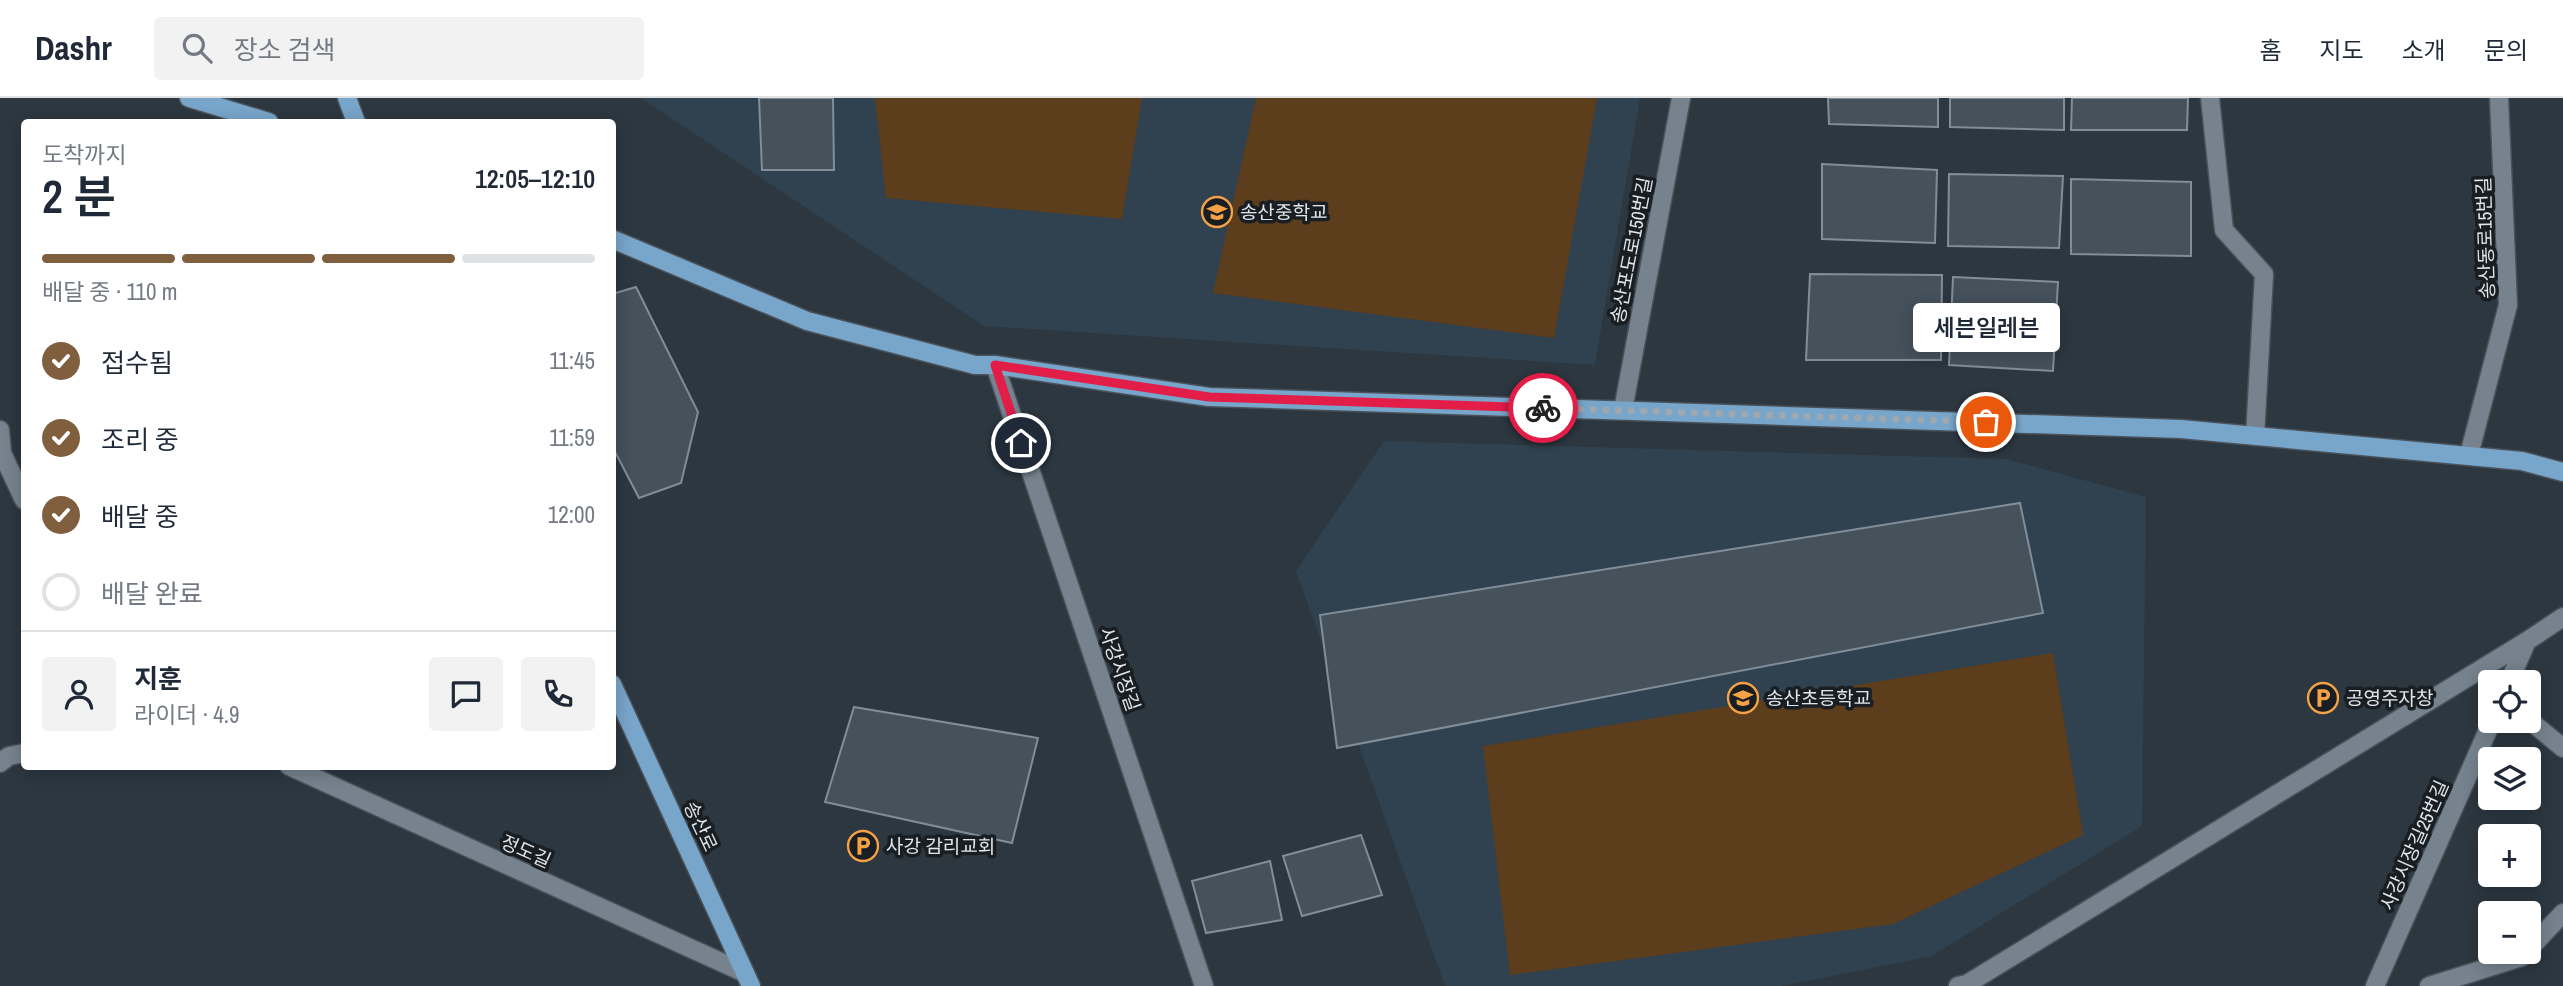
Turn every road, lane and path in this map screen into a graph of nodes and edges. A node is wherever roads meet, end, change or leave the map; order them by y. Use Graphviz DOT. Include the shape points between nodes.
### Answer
graph roads {
  1 [pos="189,98"];
  2 [pos="347,98"];
  3 [pos="1681,98"];
  4 [pos="2210,98"];
  5 [pos="2499,98"];
  6 [pos="259,119"];
  7 [pos="355,119"];
  8 [pos="616,241"];
  9 [pos="995,365"];
  10 [pos="1623,410"];
  11 [pos="0,430"];
  12 [pos="2255,436"];
  13 [pos="2469,456"];
  14 [pos="2563,472"];
  15 [pos="21,494"];
  16 [pos="2563,617"];
  17 [pos="2527,641"];
  18 [pos="2514,670"];
  19 [pos="616,693"];
  20 [pos="2541,730"];
  21 [pos="2487,733"];
  22 [pos="2563,748"];
  23 [pos="21,754"];
  24 [pos="0,763"];
  25 [pos="298,770"];
  26 [pos="2563,912"];
  27 [pos="2541,936"];
  28 [pos="2500,964"];
  29 [pos="748,979"];
  30 [pos="1205,986"];
  31 [pos="1958,986"];
  32 [pos="2375,986"];
  33 [pos="2429,986"];
  1 -- 6 [label="main road"];
  2 -- 7 [label="main road"];
  3 -- 10 [label="street, 송산포도로150번길"];
  4 -- 12 [label="street" via="2224,230 2264,274"];
  5 -- 13 [label="street, 송산동로15번길" via="2508,305"];
  8 -- 9 [label="main road" via="807,321 975,365"];
  9 -- 10 [label="main road" via="1209,397"];
  9 -- 30 [label="street, 사강시장길"];
  10 -- 12 [label="main road" via="2181,429"];
  11 -- 15 [label="street" via="2,453"];
  12 -- 13 [label="main road"];
  13 -- 14 [label="main road" via="2522,461"];
  16 -- 17 [label="street"];
  17 -- 18 [label="street"];
  17 -- 31 [label="street"];
  19 -- 29 [label="main road, 송산로"];
  20 -- 22 [label="street"];
  21 -- 32 [label="street, 사강시장길25번길"];
  23 -- 24 [label="street"];
  25 -- 29 [label="street, 정도길"];
  26 -- 27 [label="street"];
  28 -- 33 [label="street"];
}
